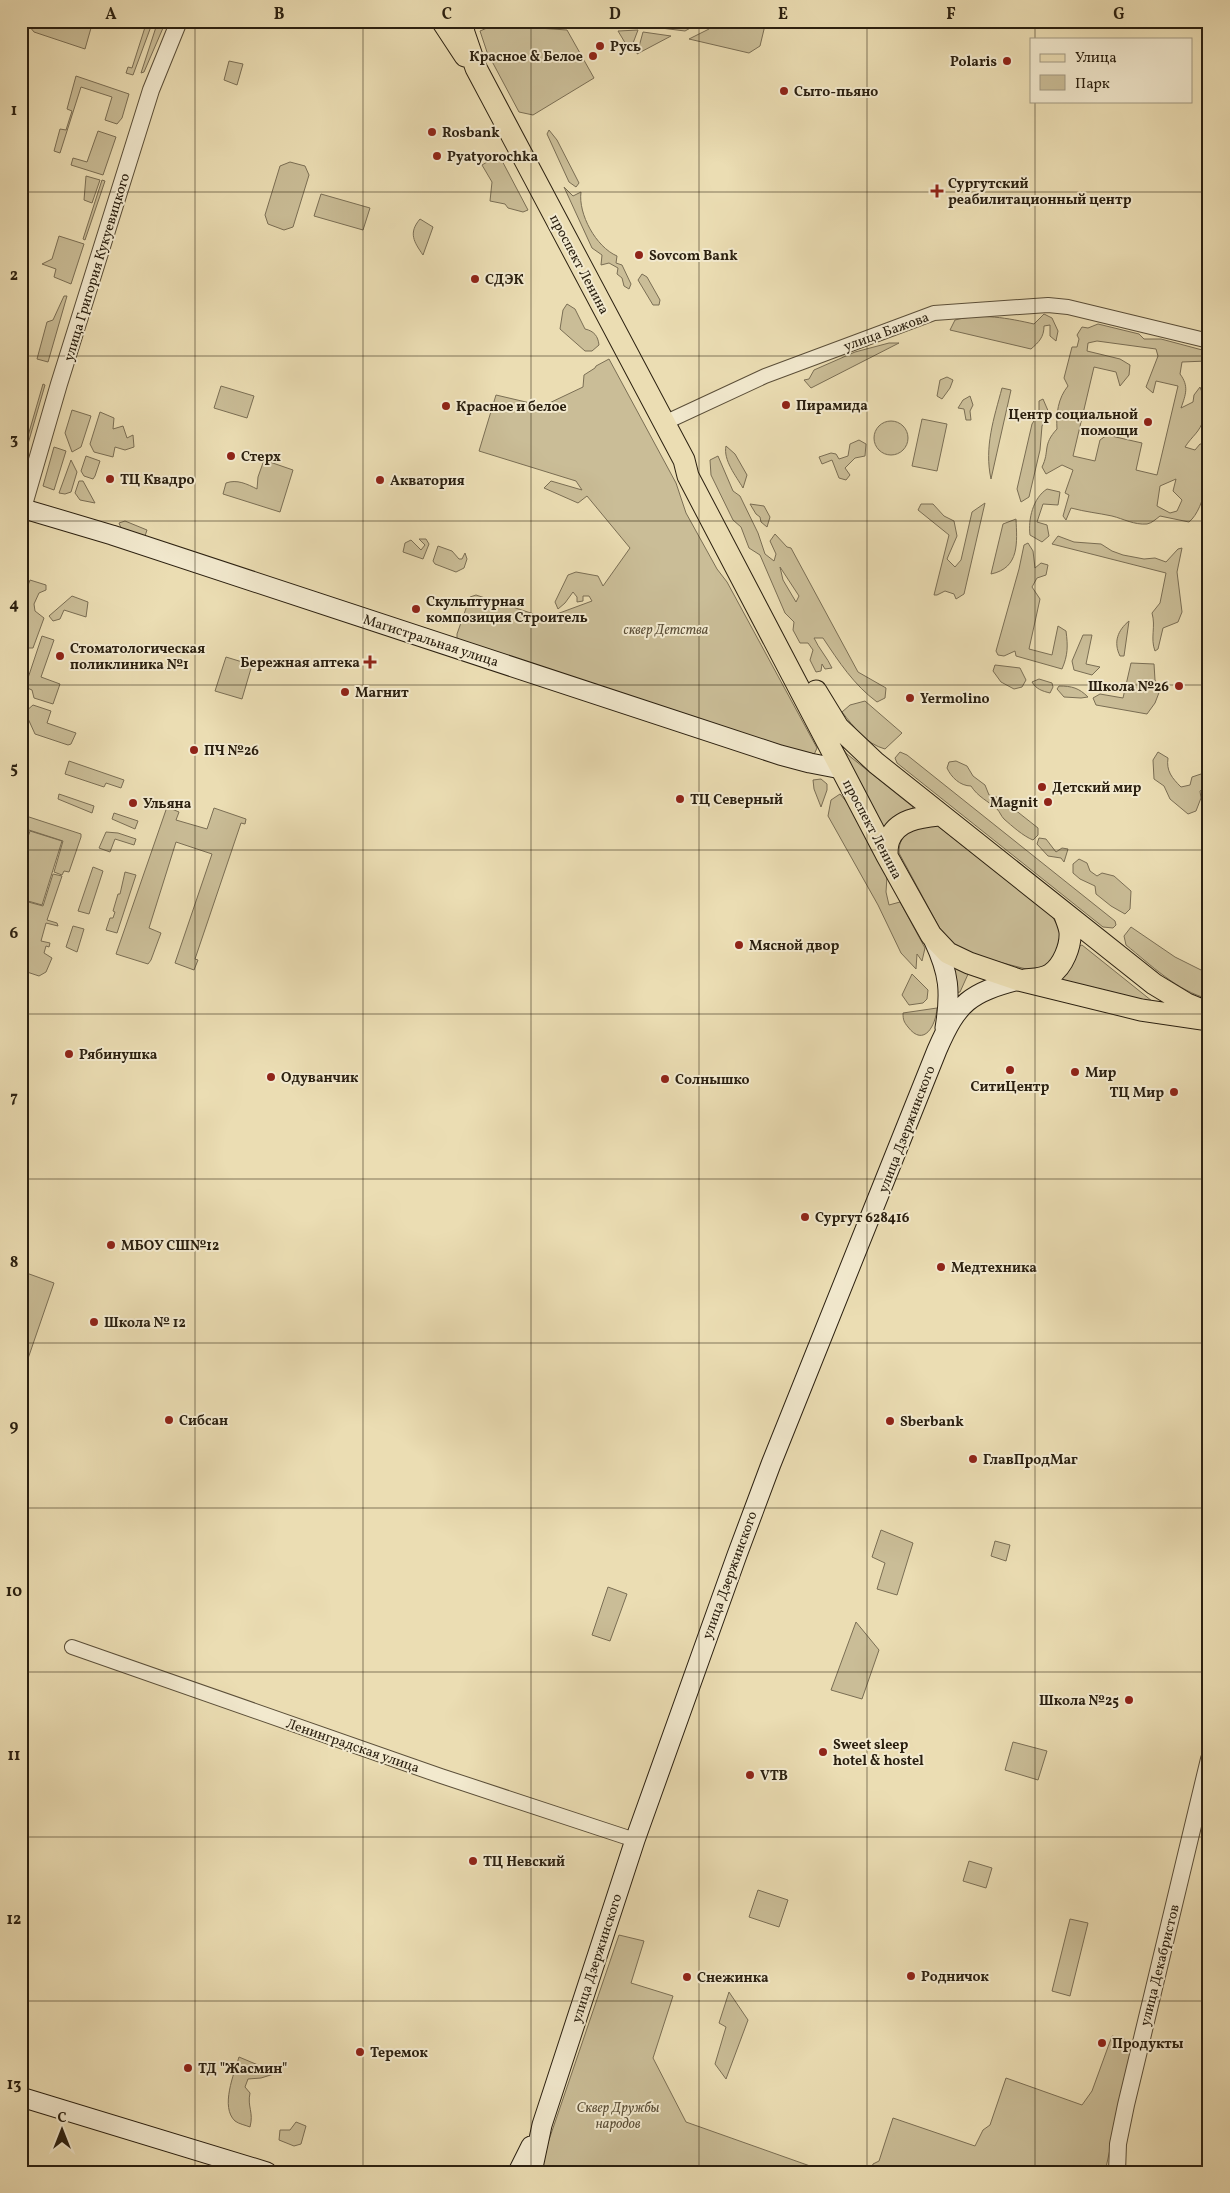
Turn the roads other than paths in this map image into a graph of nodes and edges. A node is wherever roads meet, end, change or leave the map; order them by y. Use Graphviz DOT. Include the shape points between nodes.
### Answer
graph roads {
  1 [pos="179,21"];
  2 [pos="442,21"];
  3 [pos="462,21"];
  4 [pos="476,68"];
  5 [pos="1209,341"];
  6 [pos="664,423"];
  7 [pos="684,460"];
  8 [pos="22,511"];
  9 [pos="841,769"];
  10 [pos="940,815"];
  11 [pos="887,856"];
  12 [pos="1064,913"];
  13 [pos="931,935"];
  14 [pos="1019,980"];
  15 [pos="1209,1013"];
  16 [pos="1209,1020"];
  17 [pos="944,1036"];
  18 [pos="72,1647"];
  19 [pos="1209,1759"];
  20 [pos="635,1840"];
  21 [pos="21,2097"];
  22 [pos="542,2125"];
  23 [pos="267,2172"];
  24 [pos="518,2172"];
  25 [pos="532,2172"];
  26 [pos="1117,2172"];
  1 -- 8 [label="street, улица Григория Кукуевицкого" via="151,90"];
  2 -- 4 [label="main road, проспект Ленина" via="451,38"];
  3 -- 4 [label="main road, проспект Ленина"];
  4 -- 6 [label="main road, проспект Ленина"];
  5 -- 6 [label="street, улица Бажова" via="1048,305 934,314 765,376"];
  6 -- 7 [label="main road, проспект Ленина"];
  7 -- 9 [label="main road, проспект Ленина" via="688,476"];
  7 -- 10 [label="main road, проспект Ленина" via="696,472 833,721 876,763"];
  8 -- 9 [label="main road, Магистральная улица" via="112,535 780,755"];
  9 -- 11 [label="main road, проспект Ленина"];
  10 -- 11 [label="main road" via="914,817 896,829 889,840"];
  10 -- 12 [label="main road, проспект Ленина"];
  11 -- 13 [label="main road, проспект Ленина"];
  12 -- 14 [label="main road" via="1070,931 1062,963 1051,974 1038,979"];
  12 -- 15 [label="main road, проспект Ленина" via="1154,984"];
  13 -- 14 [label="main road, проспект Ленина" via="948,953"];
  13 -- 17 [label="main road, улица Дзержинского" via="945,965 948,983"];
  14 -- 16 [label="main road, проспект Ленина" via="1141,1010"];
  14 -- 17 [label="main road, улица Дзержинского" via="988,988 974,996 962,1006"];
  17 -- 20 [label="main road, улица Дзержинского" via="771,1464"];
  18 -- 20 [label="street, Ленинградская улица"];
  19 -- 26 [label="street, улица Декабристов" via="1126,2105 1118,2144"];
  20 -- 22 [label="main road, улица Дзержинского"];
  21 -- 23 [label="main road"];
  22 -- 24 [label="main road, улица Дзержинского"];
  22 -- 25 [label="main road, улица Дзержинского"];
}
